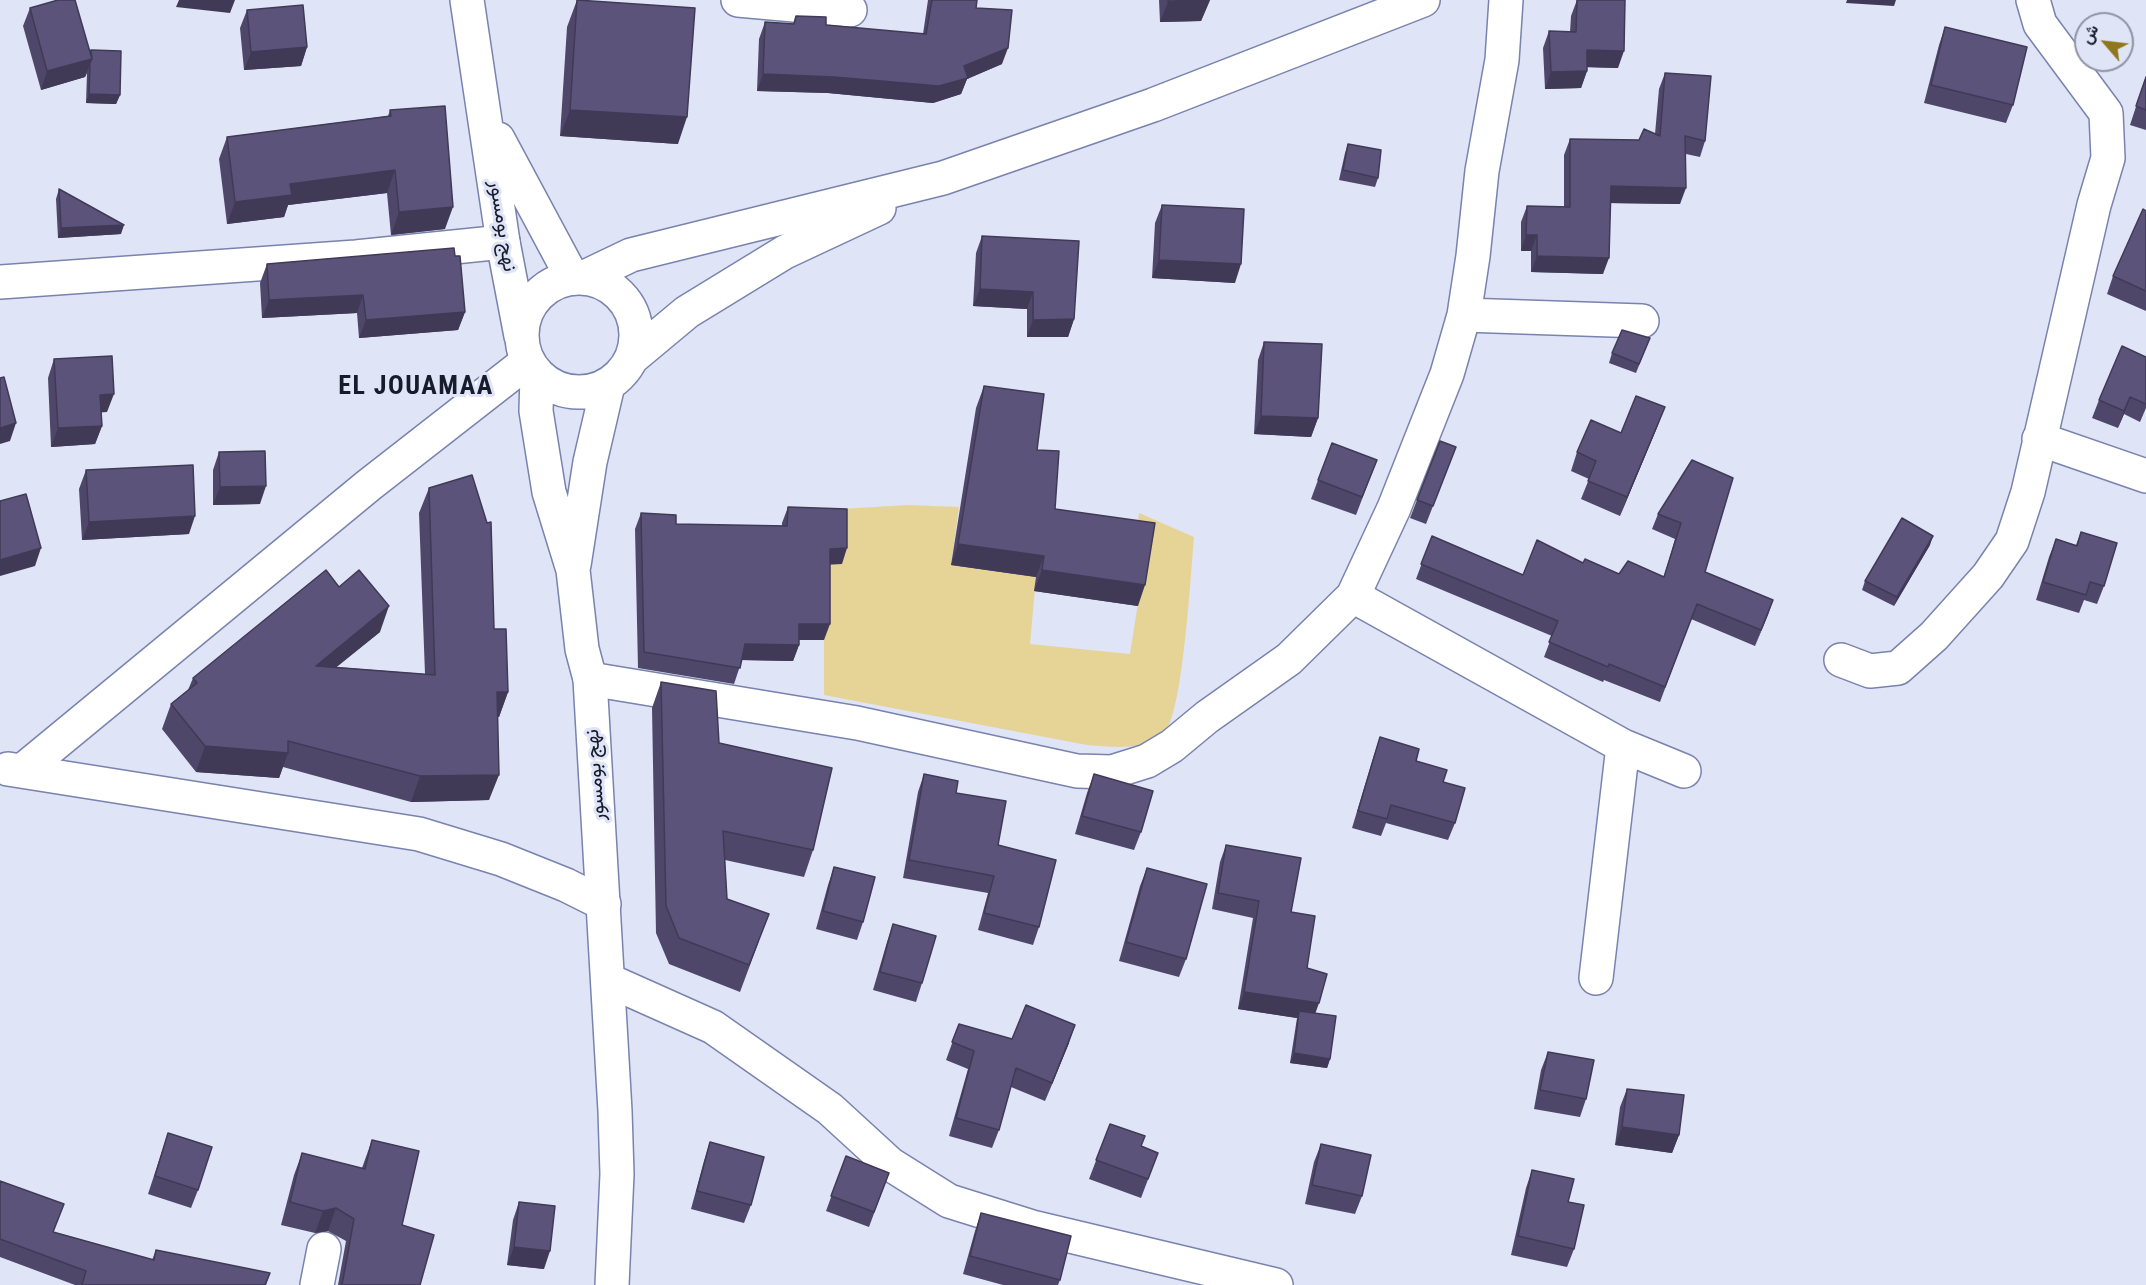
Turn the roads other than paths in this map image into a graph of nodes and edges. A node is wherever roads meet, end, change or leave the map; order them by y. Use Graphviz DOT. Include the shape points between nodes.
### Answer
graph roads {
  1 [pos="467,0"];
  2 [pos="738,0"];
  3 [pos="1423,0"];
  4 [pos="1506,0"];
  5 [pos="2033,0"];
  6 [pos="850,10"];
  7 [pos="485,115"];
  8 [pos="944,178"];
  9 [pos="503,242"];
  10 [pos="579,277"];
  11 [pos="0,282"];
  12 [pos="1464,315"];
  13 [pos="1642,321"];
  14 [pos="529,357"];
  15 [pos="633,357"];
  16 [pos="608,385"];
  17 [pos="2039,440"];
  18 [pos="2146,476"];
  19 [pos="573,570"];
  20 [pos="1353,596"];
  21 [pos="1841,660"];
  22 [pos="590,679"];
  23 [pos="1623,746"];
  24 [pos="11,770"];
  25 [pos="1684,771"];
  26 [pos="604,904"];
  27 [pos="1596,978"];
  28 [pos="609,981"];
  29 [pos="324,1249"];
  30 [pos="317,1285"];
  31 [pos="612,1285"];
  32 [pos="1276,1285"];
  1 -- 7 [label="street, نهج بومسور"];
  2 -- 6 [label="street"];
  3 -- 8 [label="street" via="1154,105"];
  4 -- 12 [label="street" via="1502,60 1482,171"];
  5 -- 17 [label="street" via="2040,24 2106,113 2108,158"];
  7 -- 9 [label="street, نهج بومسور"];
  7 -- 10 [label="street, نهج بومسور"];
  8 -- 10 [label="street" via="631,255"];
  8 -- 15 [label="street" via="785,252 687,312"];
  9 -- 11 [label="street" via="356,257"];
  9 -- 14 [label="street, نهج بومسور"];
  10 -- 14 [label="street" via="553,284 536,297 525,315"];
  10 -- 15 [label="street" via="606,283 622,296 633,315 637,336"];
  12 -- 13 [label="street"];
  12 -- 20 [label="street" via="1447,374 1394,508"];
  14 -- 16 [label="street" via="552,386 570,392"];
  14 -- 19 [label="street, نهج بومسور" via="549,492"];
  14 -- 24 [label="street"];
  15 -- 16 [label="street"];
  16 -- 19 [label="street, نهج بومسور" via="590,462"];
  17 -- 18 [label="street"];
  17 -- 21 [label="street" via="2012,541 1980,585 1934,636 1898,668 1870,671"];
  19 -- 22 [label="street, نهج بومسور" via="582,649"];
  20 -- 22 [label="street" via="1289,659 1172,746 1147,761 1112,772 1077,771 857,723"];
  20 -- 23 [label="street"];
  22 -- 26 [label="street, نهج بومسور"];
  23 -- 25 [label="street"];
  23 -- 27 [label="street"];
  24 -- 26 [label="street" via="419,834 501,859"];
  26 -- 28 [label="street, نهج بومسور"];
  28 -- 31 [label="street, نهج بومسور" via="617,1174"];
  28 -- 32 [label="street" via="712,1027 830,1109 890,1164 949,1201 1032,1227"];
  29 -- 30 [label="street"];
}
